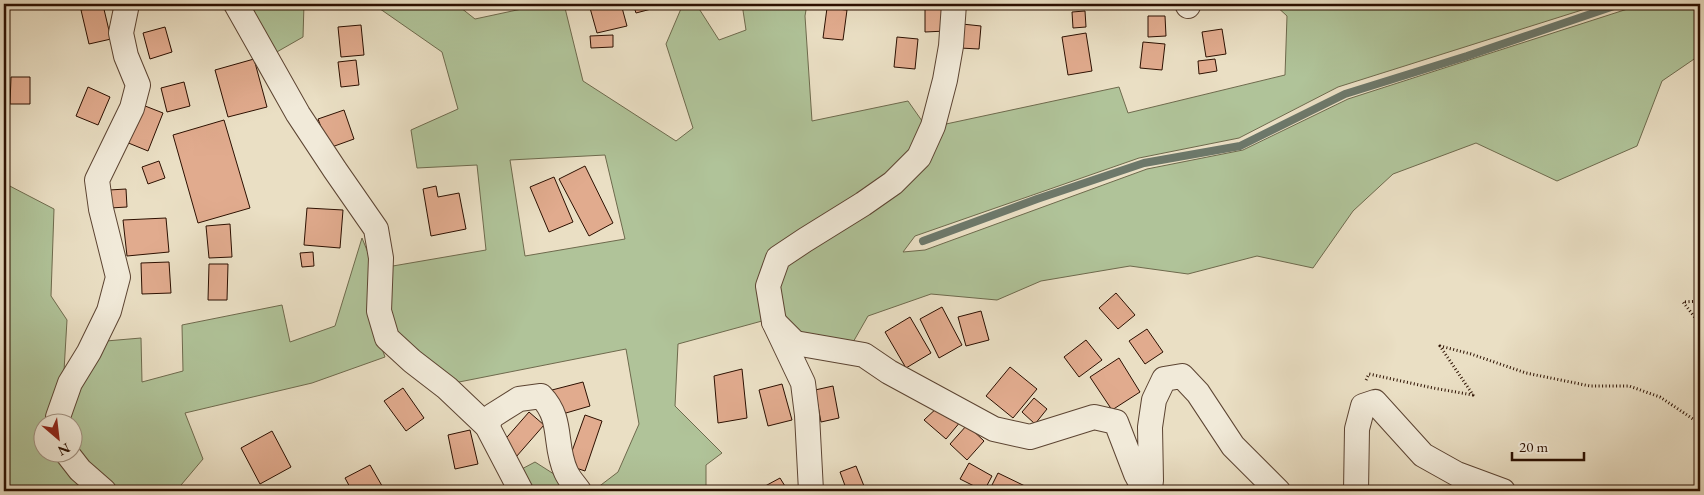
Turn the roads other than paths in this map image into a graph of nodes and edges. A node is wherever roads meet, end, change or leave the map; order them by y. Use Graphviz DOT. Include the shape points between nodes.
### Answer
graph roads {
  1 [pos="127,4"];
  2 [pos="236,4"];
  3 [pos="954,4"];
  4 [pos="774,322"];
  5 [pos="60,412"];
  6 [pos="487,426"];
  7 [pos="74,462"];
  8 [pos="104,491"];
  9 [pos="521,491"];
  10 [pos="579,491"];
  11 [pos="811,491"];
  12 [pos="1278,491"];
  13 [pos="1356,491"];
  14 [pos="1503,491"];
  1 -- 5 [label="street" via="121,33 138,85 132,108 97,180 118,277 109,312 70,383"];
  2 -- 6 [label="street" via="298,114 376,228 381,258 379,312 387,338"];
  3 -- 4 [label="street" via="945,80 933,126 919,157 893,183 778,258 768,286"];
  4 -- 11 [label="street" via="803,383"];
  4 -- 12 [label="street" via="795,343 864,356 994,430 1030,437 1094,417 1116,422 1142,485 1151,482 1150,427 1154,400 1164,378 1182,376 1198,392 1233,446"];
  6 -- 9 [label="street"];
  6 -- 10 [label="street" via="492,416 519,399 541,396 550,406 557,426 566,472"];
  7 -- 8 [label="street"];
  13 -- 14 [label="street" via="1357,429 1364,406 1375,402 1423,455 1457,474"];
}
